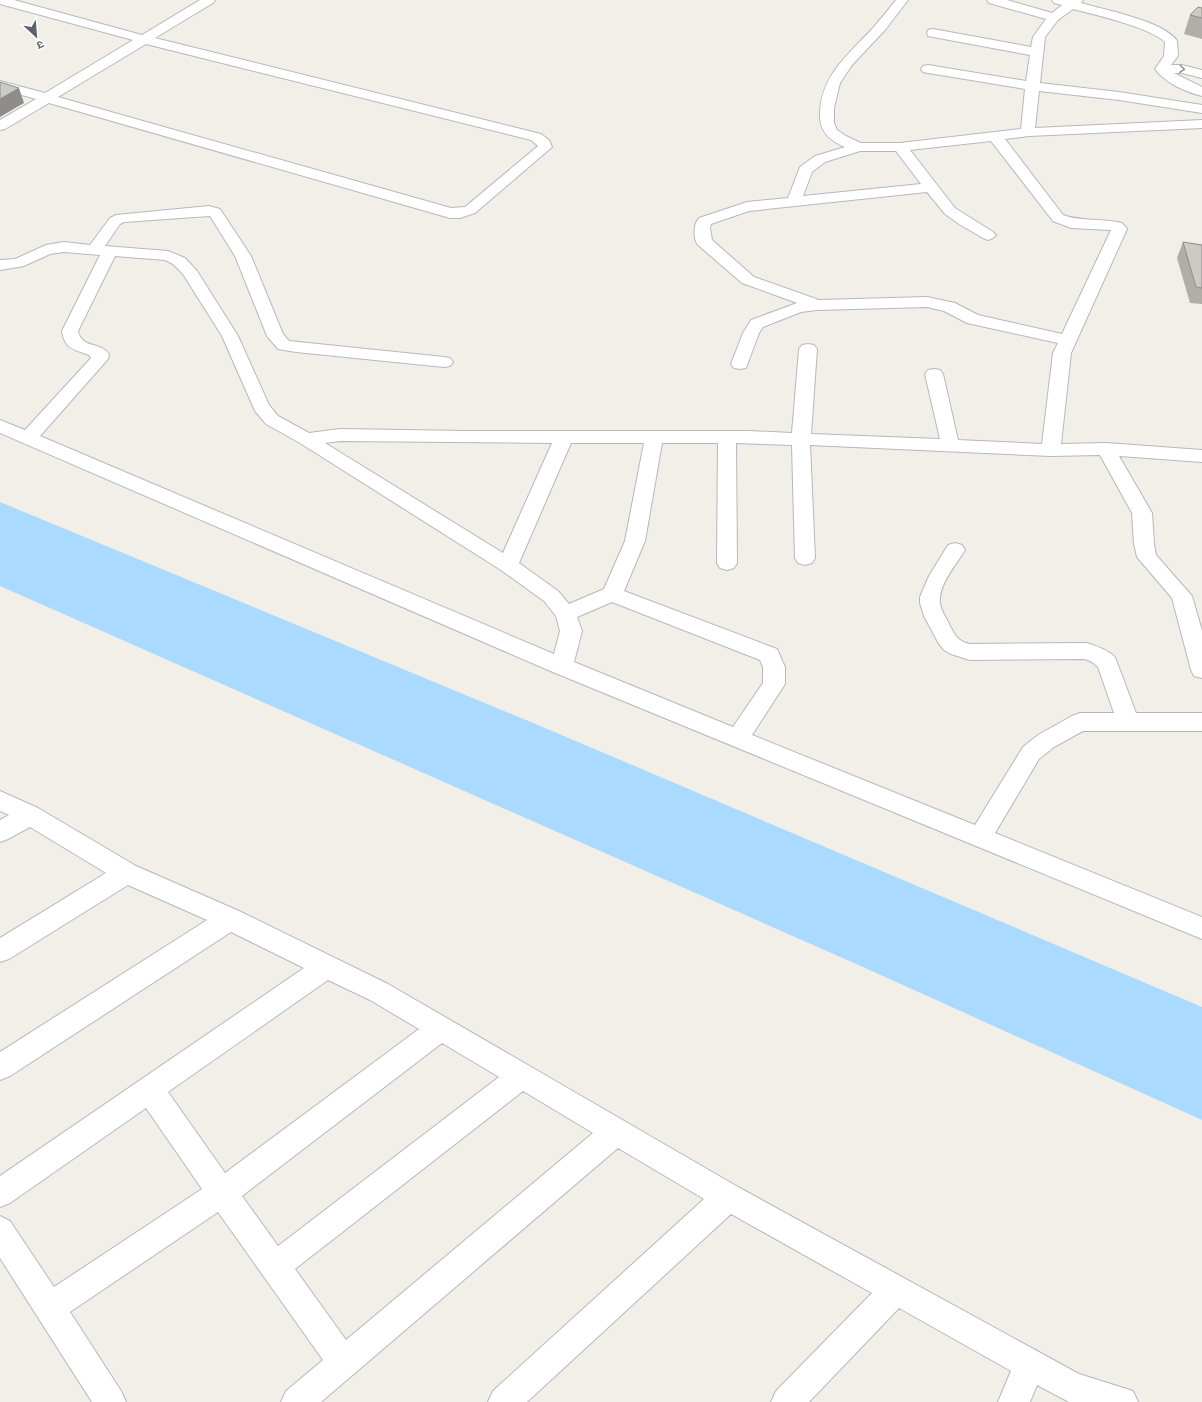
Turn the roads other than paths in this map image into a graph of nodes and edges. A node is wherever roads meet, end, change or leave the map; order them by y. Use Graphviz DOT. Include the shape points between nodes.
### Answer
graph roads {
  1 [pos="0,0"];
  2 [pos="209,0"];
  3 [pos="902,0"];
  4 [pos="994,0"];
  5 [pos="1058,0"];
  6 [pos="1075,2"];
  7 [pos="1054,17"];
  8 [pos="933,33"];
  9 [pos="142,39"];
  10 [pos="1036,52"];
  11 [pos="928,69"];
  12 [pos="1162,69"];
  13 [pos="1202,74"];
  14 [pos="0,85"];
  15 [pos="1032,86"];
  16 [pos="1200,86"];
  17 [pos="47,98"];
  18 [pos="1202,109"];
  19 [pos="1202,124"];
  20 [pos="0,126"];
  21 [pos="1029,132"];
  22 [pos="995,136"];
  23 [pos="859,147"];
  24 [pos="900,147"];
  25 [pos="930,186"];
  26 [pos="794,202"];
  27 [pos="988,235"];
  28 [pos="102,251"];
  29 [pos="0,264"];
  30 [pos="817,305"];
  31 [pos="1068,340"];
  32 [pos="808,349"];
  33 [pos="444,362"];
  34 [pos="740,364"];
  35 [pos="934,374"];
  36 [pos="0,426"];
  37 [pos="564,437"];
  38 [pos="654,437"];
  39 [pos="727,437"];
  40 [pos="28,438"];
  41 [pos="801,439"];
  42 [pos="306,440"];
  43 [pos="950,446"];
  44 [pos="1106,449"];
  45 [pos="1051,450"];
  46 [pos="1202,456"];
  47 [pos="955,550"];
  48 [pos="805,558"];
  49 [pos="727,563"];
  50 [pos="508,565"];
  51 [pos="612,594"];
  52 [pos="566,614"];
  53 [pos="562,666"];
  54 [pos="1202,670"];
  55 [pos="1128,722"];
  56 [pos="1202,722"];
  57 [pos="738,738"];
  58 [pos="0,800"];
  59 [pos="30,815"];
  60 [pos="0,832"];
  61 [pos="980,838"];
  62 [pos="127,874"];
  63 [pos="230,919"];
  64 [pos="1202,928"];
  65 [pos="0,951"];
  66 [pos="326,966"];
  67 [pos="441,1028"];
  68 [pos="0,1067"];
  69 [pos="522,1076"];
  70 [pos="149,1089"];
  71 [pos="616,1131"];
  72 [pos="0,1193"];
  73 [pos="222,1193"];
  74 [pos="728,1197"];
  75 [pos="0,1231"];
  76 [pos="274,1267"];
  77 [pos="896,1290"];
  78 [pos="49,1308"];
  79 [pos="343,1362"];
  80 [pos="1030,1364"];
  81 [pos="1118,1401"];
  82 [pos="110,1402"];
  83 [pos="297,1402"];
  84 [pos="504,1402"];
  85 [pos="787,1402"];
  86 [pos="1014,1402"];
  1 -- 9 [label="street"];
  2 -- 9 [label="street"];
  3 -- 23 [label="street" via="833,82 827,101 827,124 832,133 839,139"];
  4 -- 7 [label="street"];
  5 -- 6 [label="street"];
  6 -- 7 [label="street"];
  6 -- 12 [label="street" via="1164,34 1171,41 1171,56"];
  7 -- 10 [label="street" via="1039,37"];
  8 -- 10 [label="street"];
  9 -- 17 [label="street"];
  9 -- 17 [label="street" via="536,137 545,147 470,210 450,213"];
  10 -- 15 [label="street"];
  11 -- 15 [label="street"];
  12 -- 13 [label="street, one-way" via="1182,69"];
  12 -- 16 [label="street" via="1171,78"];
  14 -- 17 [label="street"];
  15 -- 18 [label="street"];
  15 -- 21 [label="street" via="1027,126"];
  17 -- 20 [label="street"];
  19 -- 21 [label="street"];
  21 -- 22 [label="street"];
  22 -- 24 [label="street"];
  22 -- 31 [label="street" via="1058,218 1071,223 1113,225 1119,229"];
  23 -- 24 [label="street"];
  23 -- 26 [label="street" via="820,159 805,170"];
  24 -- 25 [label="street"];
  25 -- 26 [label="street"];
  25 -- 27 [label="street" via="955,216"];
  26 -- 30 [label="street" via="747,207 704,221 704,242 748,280"];
  28 -- 29 [label="street" via="54,248 18,263"];
  28 -- 33 [label="street" via="115,221 121,218 215,212 243,256 275,336 284,345"];
  28 -- 40 [label="street" via="70,331 76,345 96,351 100,354 99,359"];
  28 -- 42 [label="street" via="168,256 179,261 189,271 230,336 262,407 272,420"];
  30 -- 31 [label="street" via="927,302 949,307 973,319"];
  30 -- 34 [label="street" via="798,308 757,324 751,333"];
  31 -- 45 [label="street" via="1062,353"];
  32 -- 41 [label="street"];
  35 -- 43 [label="street"];
  36 -- 40 [label="street"];
  37 -- 38 [label="street"];
  37 -- 42 [label="street" via="340,435"];
  37 -- 50 [label="street"];
  38 -- 39 [label="street"];
  38 -- 51 [label="street" via="635,541"];
  39 -- 41 [label="street"];
  39 -- 49 [label="street"];
  40 -- 53 [label="street"];
  41 -- 43 [label="street"];
  41 -- 48 [label="street"];
  42 -- 50 [label="street"];
  43 -- 45 [label="street"];
  44 -- 45 [label="street"];
  44 -- 46 [label="street"];
  44 -- 54 [label="street" via="1142,513 1147,557 1182,596"];
  47 -- 55 [label="street" via="934,584 930,602 949,644 956,649 970,652 1087,651 1100,656 1107,664"];
  50 -- 52 [label="street" via="551,596"];
  51 -- 52 [label="street"];
  51 -- 57 [label="street" via="769,655 774,667 774,684"];
  52 -- 53 [label="street" via="571,631"];
  53 -- 57 [label="street"];
  55 -- 56 [label="street"];
  55 -- 61 [label="street" via="1080,722 1046,741 1031,753"];
  57 -- 61 [label="street"];
  58 -- 59 [label="street"];
  59 -- 60 [label="street"];
  59 -- 62 [label="street"];
  61 -- 64 [label="street"];
  62 -- 63 [label="street"];
  62 -- 65 [label="street"];
  63 -- 66 [label="street"];
  63 -- 68 [label="street"];
  66 -- 67 [label="street" via="379,992"];
  66 -- 70 [label="street"];
  67 -- 69 [label="street"];
  67 -- 73 [label="street"];
  69 -- 71 [label="street"];
  69 -- 76 [label="street"];
  70 -- 72 [label="street"];
  70 -- 73 [label="street"];
  71 -- 74 [label="street"];
  71 -- 79 [label="street"];
  73 -- 76 [label="street"];
  73 -- 78 [label="street"];
  74 -- 77 [label="street"];
  74 -- 84 [label="street"];
  75 -- 78 [label="street"];
  76 -- 79 [label="street"];
  77 -- 80 [label="street"];
  77 -- 85 [label="street"];
  78 -- 82 [label="street"];
  79 -- 83 [label="street"];
  80 -- 81 [label="street" via="1073,1388"];
  80 -- 86 [label="street"];
}
